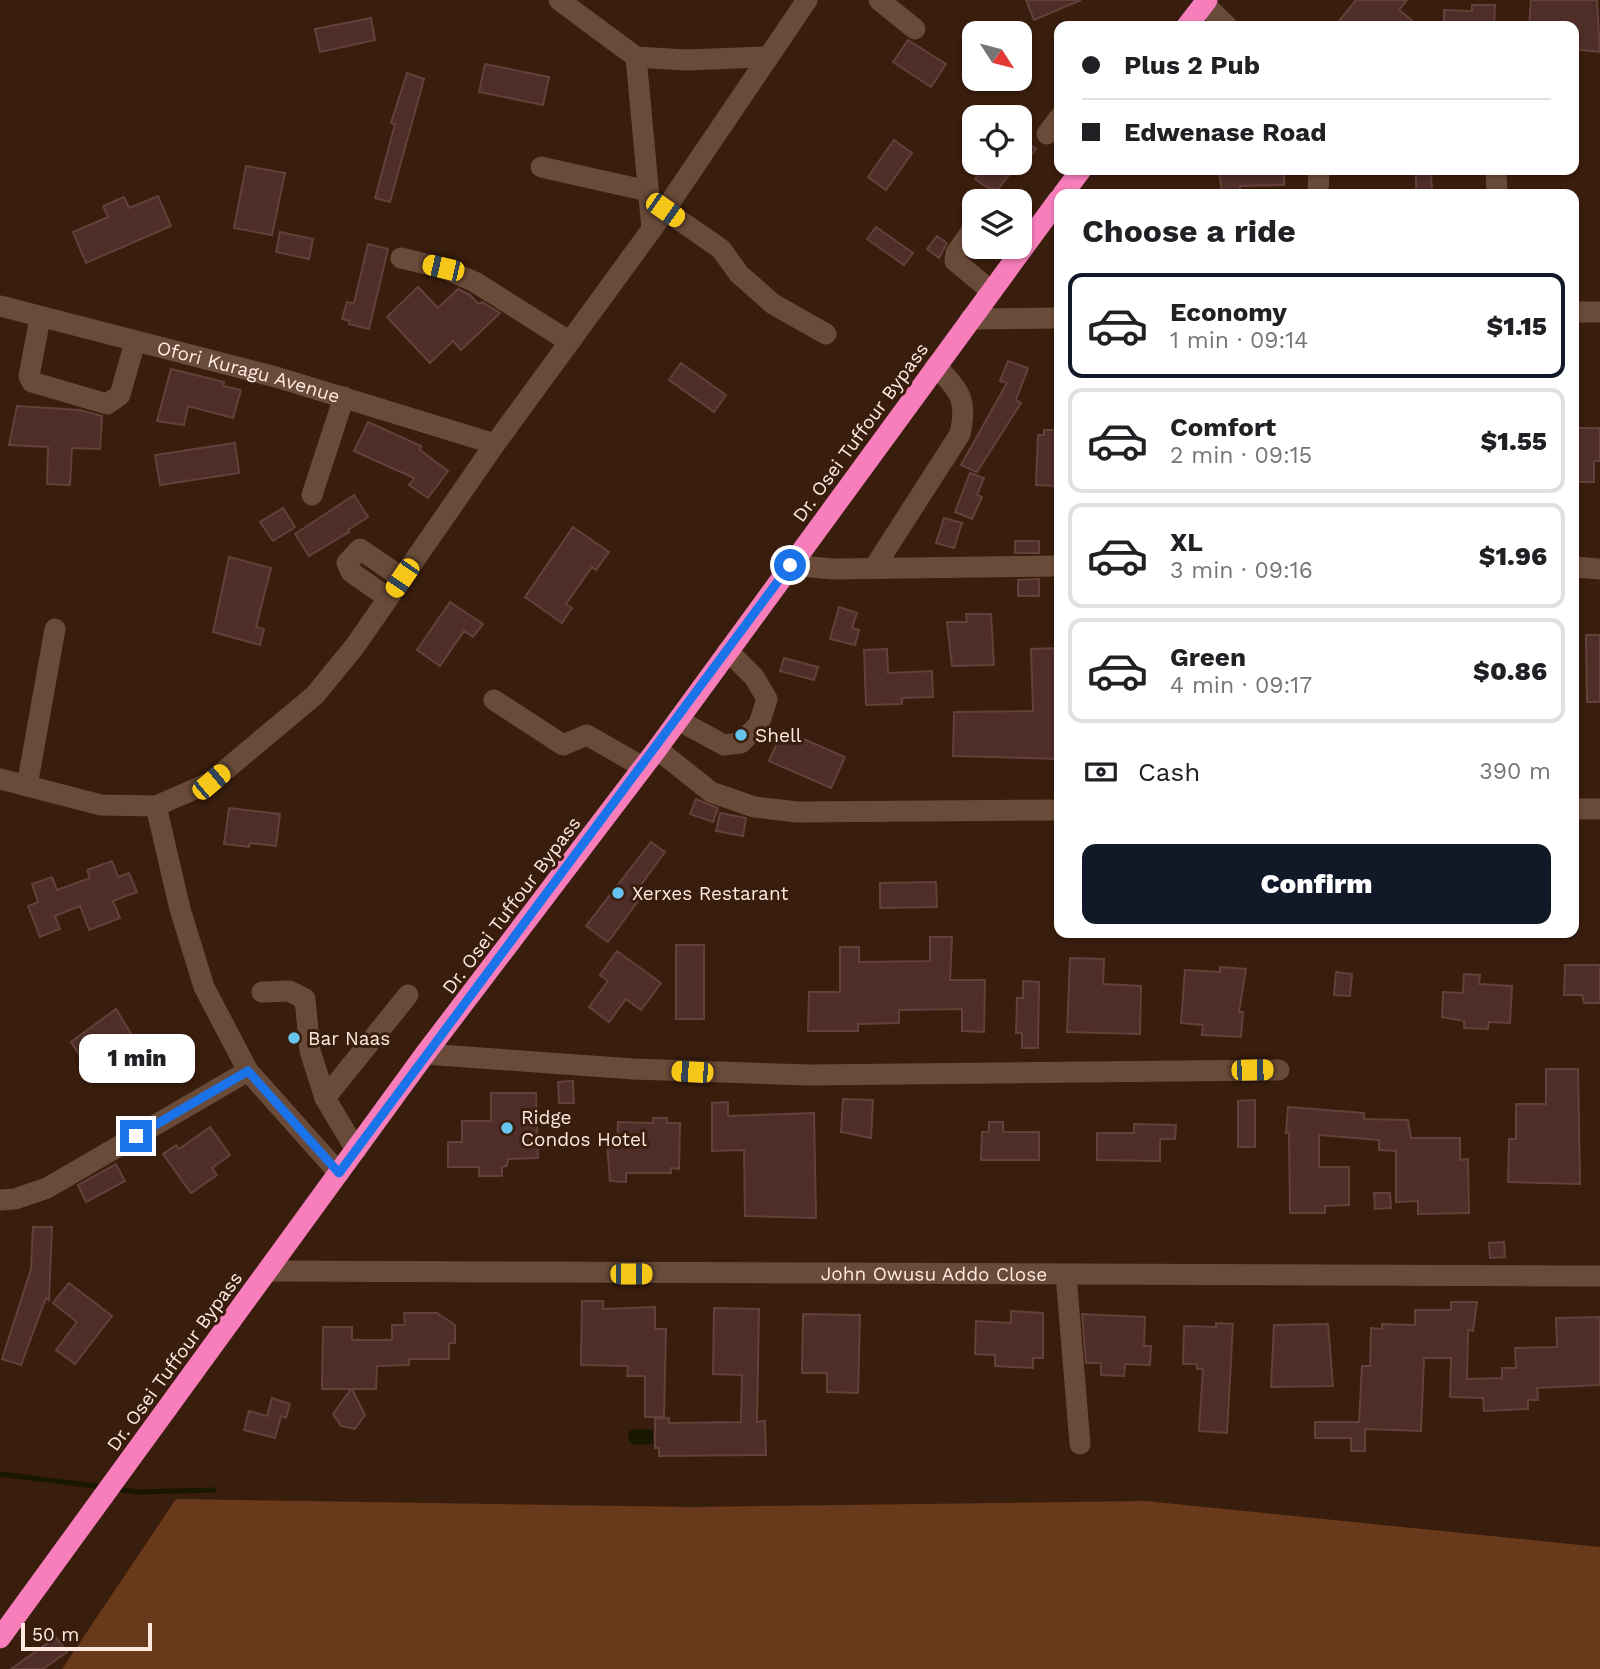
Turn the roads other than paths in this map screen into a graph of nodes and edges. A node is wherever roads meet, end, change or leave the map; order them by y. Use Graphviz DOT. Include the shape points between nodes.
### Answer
graph roads {
  1 [pos="807,0"];
  2 [pos="879,0"];
  3 [pos="564,1"];
  4 [pos="1205,2"];
  5 [pos="1191,21"];
  6 [pos="1222,21"];
  7 [pos="915,29"];
  8 [pos="636,57"];
  9 [pos="767,57"];
  10 [pos="541,167"];
  11 [pos="648,191"];
  12 [pos="1054,207"];
  13 [pos="665,210"];
  14 [pos="652,229"];
  15 [pos="962,244"];
  16 [pos="401,258"];
  17 [pos="990,292"];
  18 [pos="0,306"];
  19 [pos="1579,312"];
  20 [pos="1600,312"];
  21 [pos="40,318"];
  22 [pos="1054,318"];
  23 [pos="970,319"];
  24 [pos="826,334"];
  25 [pos="135,342"];
  26 [pos="570,342"];
  27 [pos="936,366"];
  28 [pos="344,397"];
  29 [pos="495,444"];
  30 [pos="312,495"];
  31 [pos="790,565"];
  32 [pos="1054,566"];
  33 [pos="1579,567"];
  34 [pos="874,568"];
  35 [pos="1600,569"];
  36 [pos="402,578"];
  37 [pos="388,598"];
  38 [pos="55,629"];
  39 [pos="727,652"];
  40 [pos="494,700"];
  41 [pos="678,720"];
  42 [pos="657,749"];
  43 [pos="643,767"];
  44 [pos="0,779"];
  45 [pos="27,786"];
  46 [pos="156,806"];
  47 [pos="1579,809"];
  48 [pos="1600,809"];
  49 [pos="1054,810"];
  50 [pos="262,992"];
  51 [pos="408,995"];
  52 [pos="425,1054"];
  53 [pos="1279,1070"];
  54 [pos="248,1071"];
  55 [pos="325,1098"];
  56 [pos="356,1150"];
  57 [pos="339,1173"];
  58 [pos="0,1200"];
  59 [pos="267,1271"];
  60 [pos="1066,1275"];
  61 [pos="1600,1276"];
  62 [pos="1080,1444"];
  63 [pos="0,1638"];
  1 -- 9 [label="street"];
  2 -- 7 [label="street"];
  3 -- 8 [label="street"];
  4 -- 5 [label="highway"];
  4 -- 6 [label="street"];
  8 -- 9 [label="street"];
  8 -- 11 [label="street"];
  9 -- 13 [label="street"];
  10 -- 11 [label="street"];
  11 -- 14 [label="street"];
  12 -- 17 [label="highway, Dr. Osei Tuffour Bypass"];
  13 -- 14 [label="street"];
  13 -- 24 [label="street" via="721,249 739,274 773,304"];
  14 -- 26 [label="street"];
  15 -- 17 [label="street" via="955,261"];
  16 -- 26 [label="street" via="475,282"];
  17 -- 23 [label="highway, Dr. Osei Tuffour Bypass"];
  18 -- 21 [label="street, Ofori Kuragu Avenue"];
  19 -- 20 [label="street"];
  21 -- 25 [label="street, Ofori Kuragu Avenue"];
  21 -- 25 [label="street" via="29,376 32,382 107,404 120,395"];
  22 -- 23 [label="street"];
  23 -- 27 [label="highway, Dr. Osei Tuffour Bypass"];
  25 -- 28 [label="street, Ofori Kuragu Avenue"];
  26 -- 29 [label="street"];
  27 -- 31 [label="highway, Dr. Osei Tuffour Bypass"];
  27 -- 34 [label="street" via="961,392 965,413 960,434"];
  28 -- 29 [label="street, Ofori Kuragu Avenue"];
  28 -- 30 [label="street"];
  29 -- 36 [label="street"];
  31 -- 34 [label="street"];
  31 -- 39 [label="highway, Dr. Osei Tuffour Bypass"];
  32 -- 34 [label="street"];
  33 -- 35 [label="street"];
  36 -- 37 [label="street"];
  36 -- 37 [label="street" via="360,549 347,563 351,572"];
  37 -- 46 [label="street" via="315,695 211,782"];
  38 -- 45 [label="street"];
  39 -- 41 [label="highway, Dr. Osei Tuffour Bypass"];
  39 -- 41 [label="street" via="754,677 767,699 759,724 741,743 724,745"];
  40 -- 43 [label="street" via="563,745 587,735"];
  41 -- 42 [label="highway, Dr. Osei Tuffour Bypass"];
  42 -- 43 [label="highway, Dr. Osei Tuffour Bypass"];
  42 -- 49 [label="street" via="711,792 754,807 797,812"];
  43 -- 52 [label="highway, Dr. Osei Tuffour Bypass"];
  44 -- 45 [label="street"];
  45 -- 46 [label="street" via="102,805"];
  46 -- 54 [label="street" via="204,987"];
  47 -- 48 [label="street"];
  50 -- 55 [label="street" via="289,991 305,999 310,1051"];
  51 -- 55 [label="street"];
  52 -- 53 [label="street" via="633,1069 809,1075"];
  52 -- 56 [label="highway, Dr. Osei Tuffour Bypass"];
  54 -- 57 [label="street"];
  54 -- 58 [label="street" via="47,1188"];
  55 -- 56 [label="street"];
  56 -- 57 [label="highway, Dr. Osei Tuffour Bypass"];
  57 -- 59 [label="highway, Dr. Osei Tuffour Bypass"];
  59 -- 60 [label="street, John Owusu Addo Close"];
  59 -- 63 [label="highway, Dr. Osei Tuffour Bypass"];
  60 -- 61 [label="street, John Owusu Addo Close"];
  60 -- 62 [label="street"];
}
